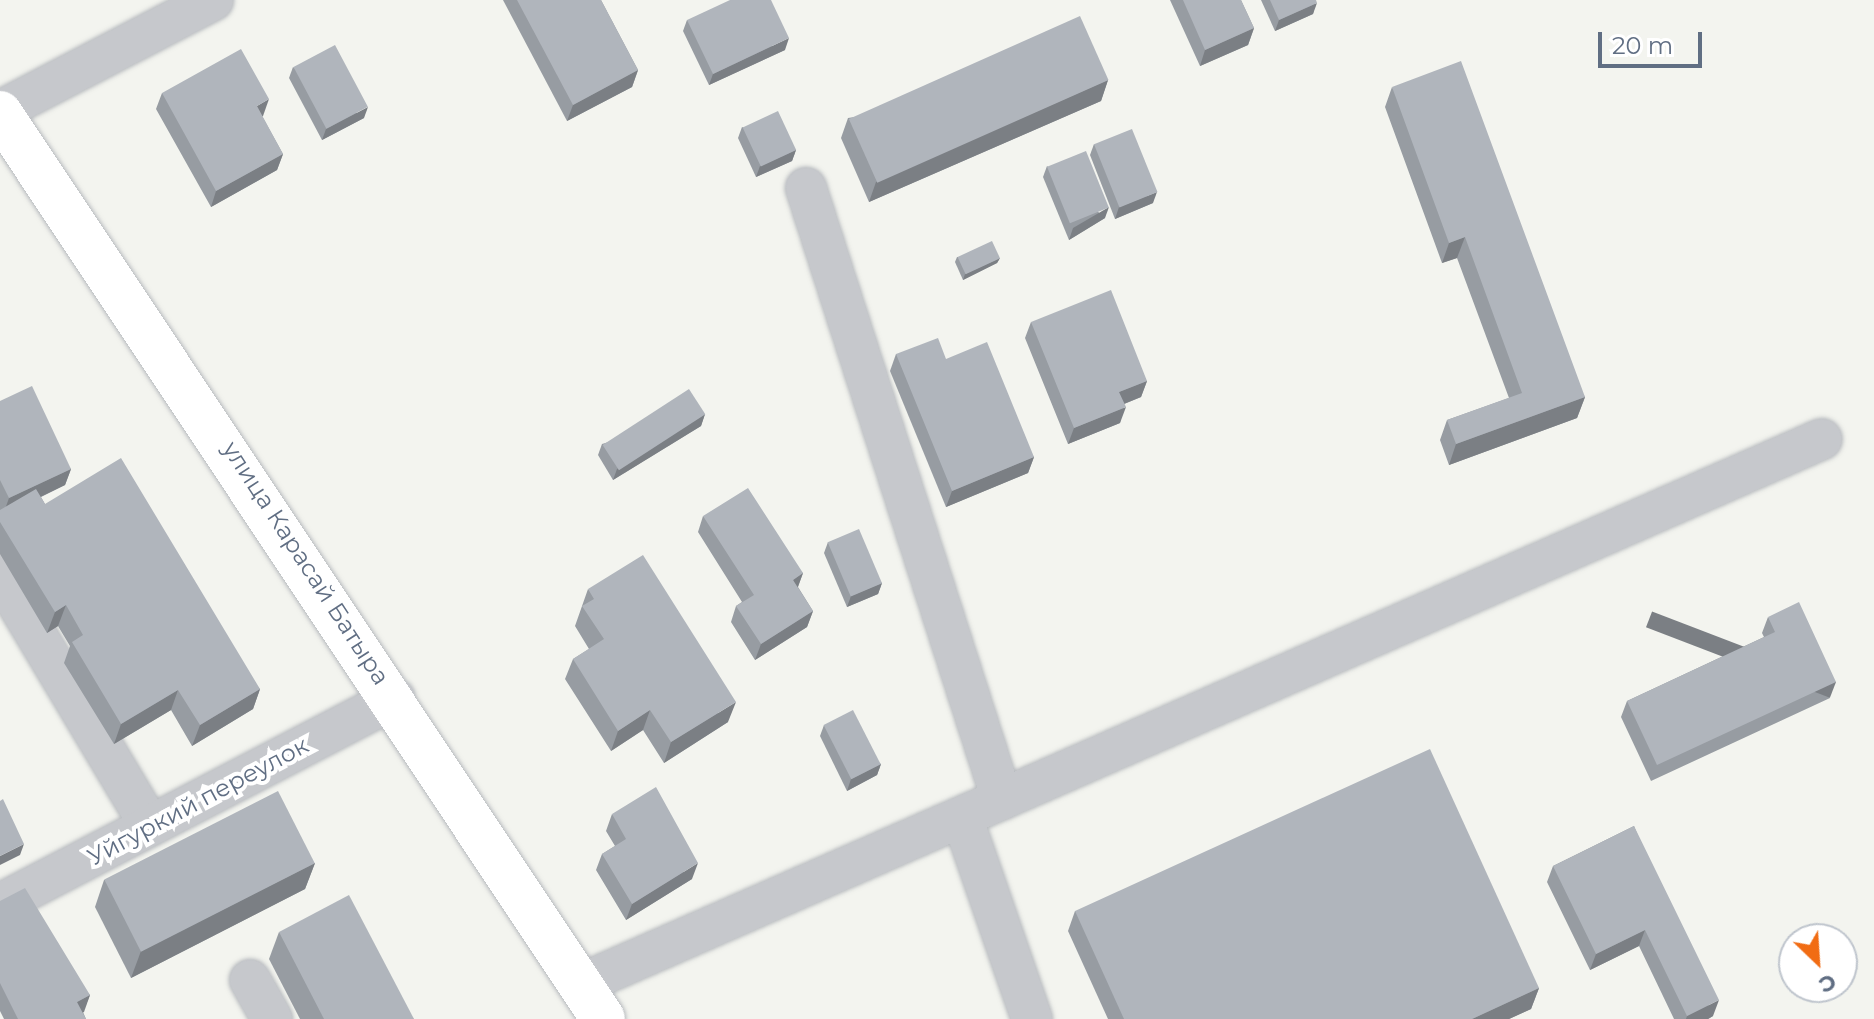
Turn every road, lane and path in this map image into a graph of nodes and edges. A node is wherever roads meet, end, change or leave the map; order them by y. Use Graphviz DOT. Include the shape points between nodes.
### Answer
graph roads {
  1 [pos="213,0"];
  2 [pos="0,112"];
  3 [pos="806,188"];
  4 [pos="1822,439"];
  5 [pos="0,574"];
  6 [pos="395,698"];
  7 [pos="1002,799"];
  8 [pos="962,817"];
  9 [pos="150,826"];
  10 [pos="0,904"];
  11 [pos="250,980"];
  12 [pos="592,1001"];
  13 [pos="272,1019"];
  14 [pos="1032,1019"];
  1 -- 2 [label="street"];
  2 -- 6 [label="main road, улица Карасай Батыра"];
  3 -- 7 [label="street"];
  4 -- 7 [label="street"];
  5 -- 9 [label="street"];
  6 -- 9 [label="street, Уйгуркий переулок"];
  6 -- 12 [label="main road, улица Карасай Батыра"];
  7 -- 8 [label="street"];
  8 -- 12 [label="street"];
  8 -- 14 [label="street"];
  9 -- 10 [label="street, Уйгуркий переулок"];
  11 -- 13 [label="street"];
}
